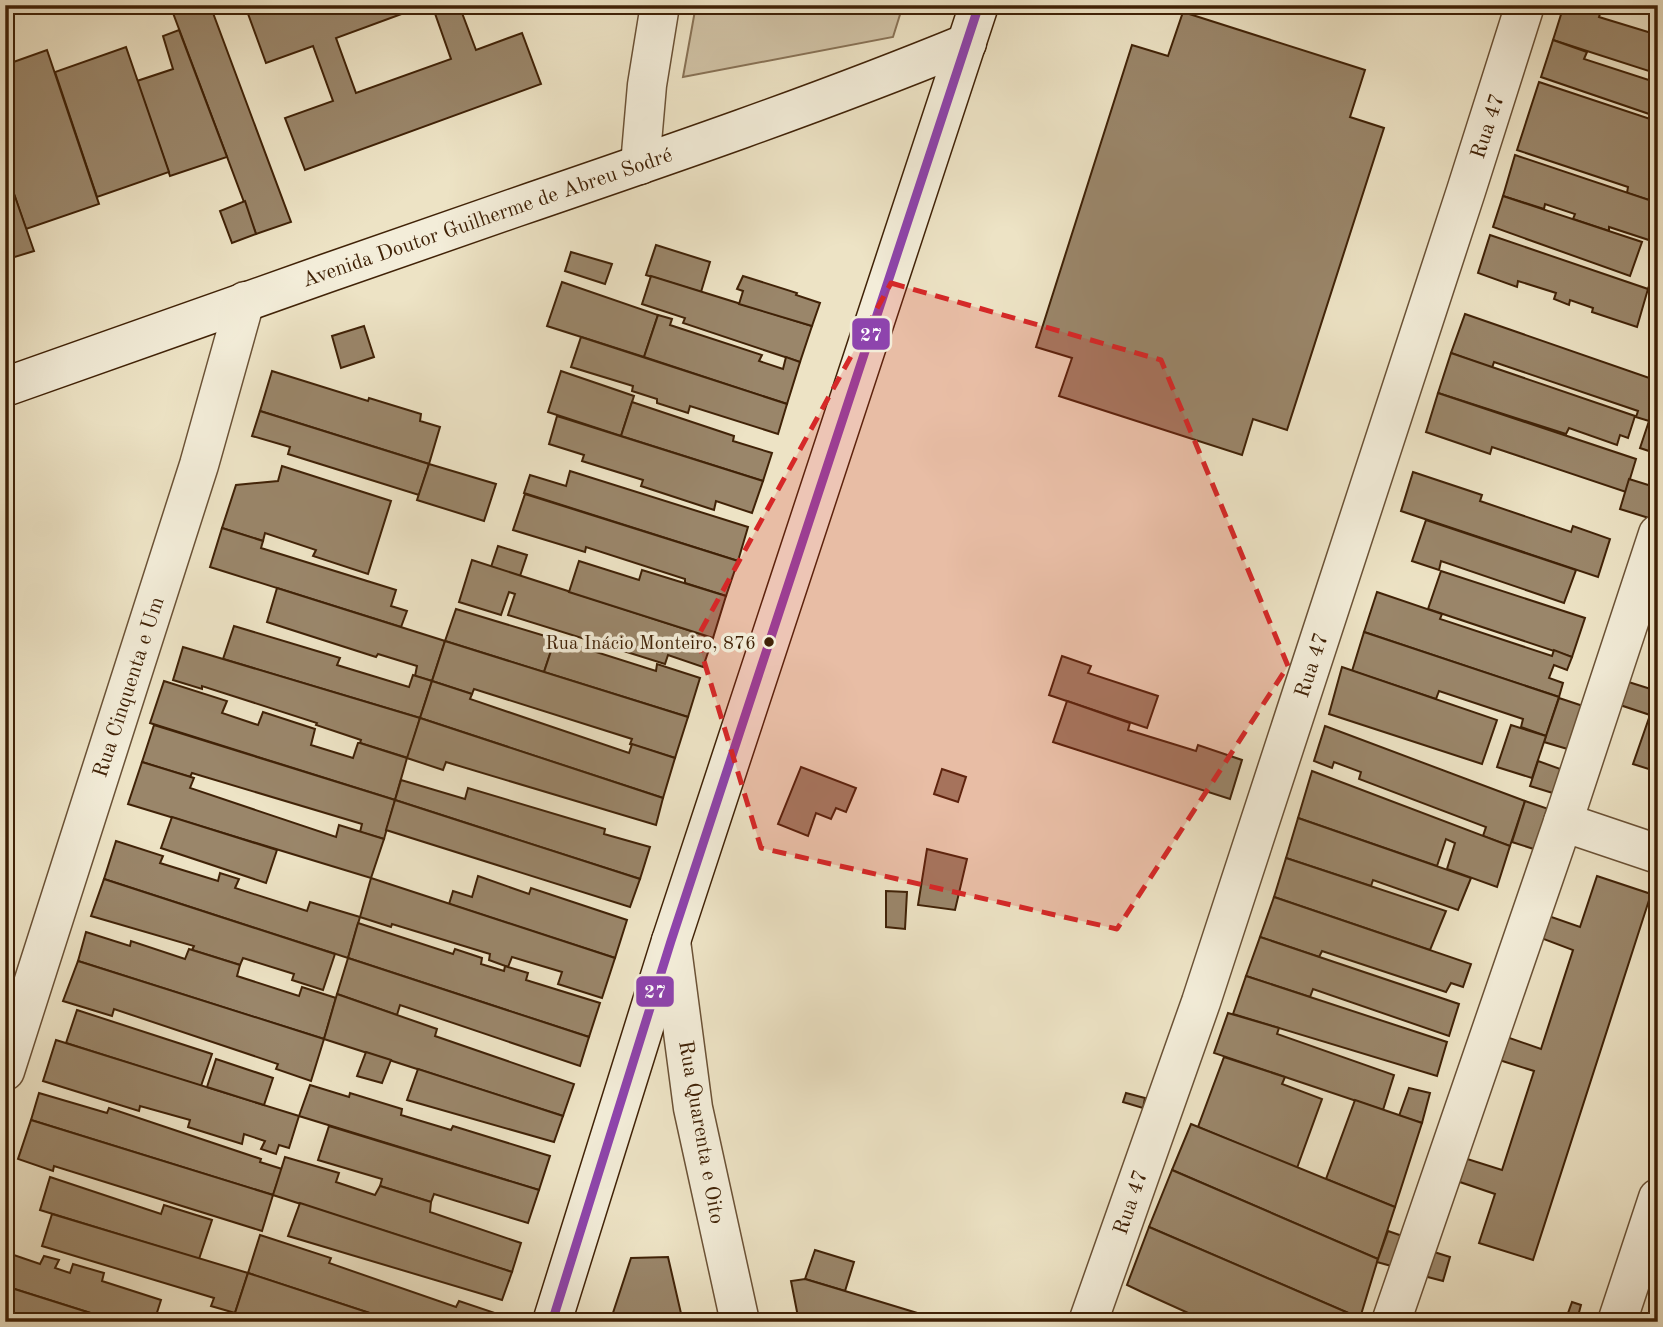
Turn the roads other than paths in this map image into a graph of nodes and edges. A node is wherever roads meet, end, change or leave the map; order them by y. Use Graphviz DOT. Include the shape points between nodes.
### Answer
graph roads {
  1 [pos="660,5"];
  2 [pos="979,5"];
  3 [pos="1525,5"];
  4 [pos="967,43"];
  5 [pos="639,165"];
  6 [pos="245,302"];
  7 [pos="5,387"];
  8 [pos="1658,534"];
  9 [pos="1563,822"];
  10 [pos="1658,854"];
  11 [pos="671,941"];
  12 [pos="5,1071"];
  13 [pos="1658,1198"];
  14 [pos="552,1322"];
  15 [pos="740,1322"];
  16 [pos="1088,1322"];
  17 [pos="1391,1322"];
  18 [pos="1617,1322"];
  1 -- 5 [label="street"];
  2 -- 4 [label="street"];
  3 -- 16 [label="street, Rua 47" via="1201,1002"];
  4 -- 5 [label="street, Avenida Doutor Guilherme de Abreu Sodré"];
  4 -- 11 [label="street"];
  5 -- 6 [label="street, Avenida Doutor Guilherme de Abreu Sodré"];
  6 -- 7 [label="street, Avenida Doutor Guilherme de Abreu Sodré"];
  6 -- 12 [label="street, Rua Cinquenta e Um" via="200,465"];
  8 -- 9 [label="street"];
  9 -- 10 [label="street"];
  9 -- 17 [label="street"];
  11 -- 14 [label="street"];
  11 -- 15 [label="street, Rua Quarenta e Oito" via="693,1108"];
  13 -- 18 [label="street"];
}
